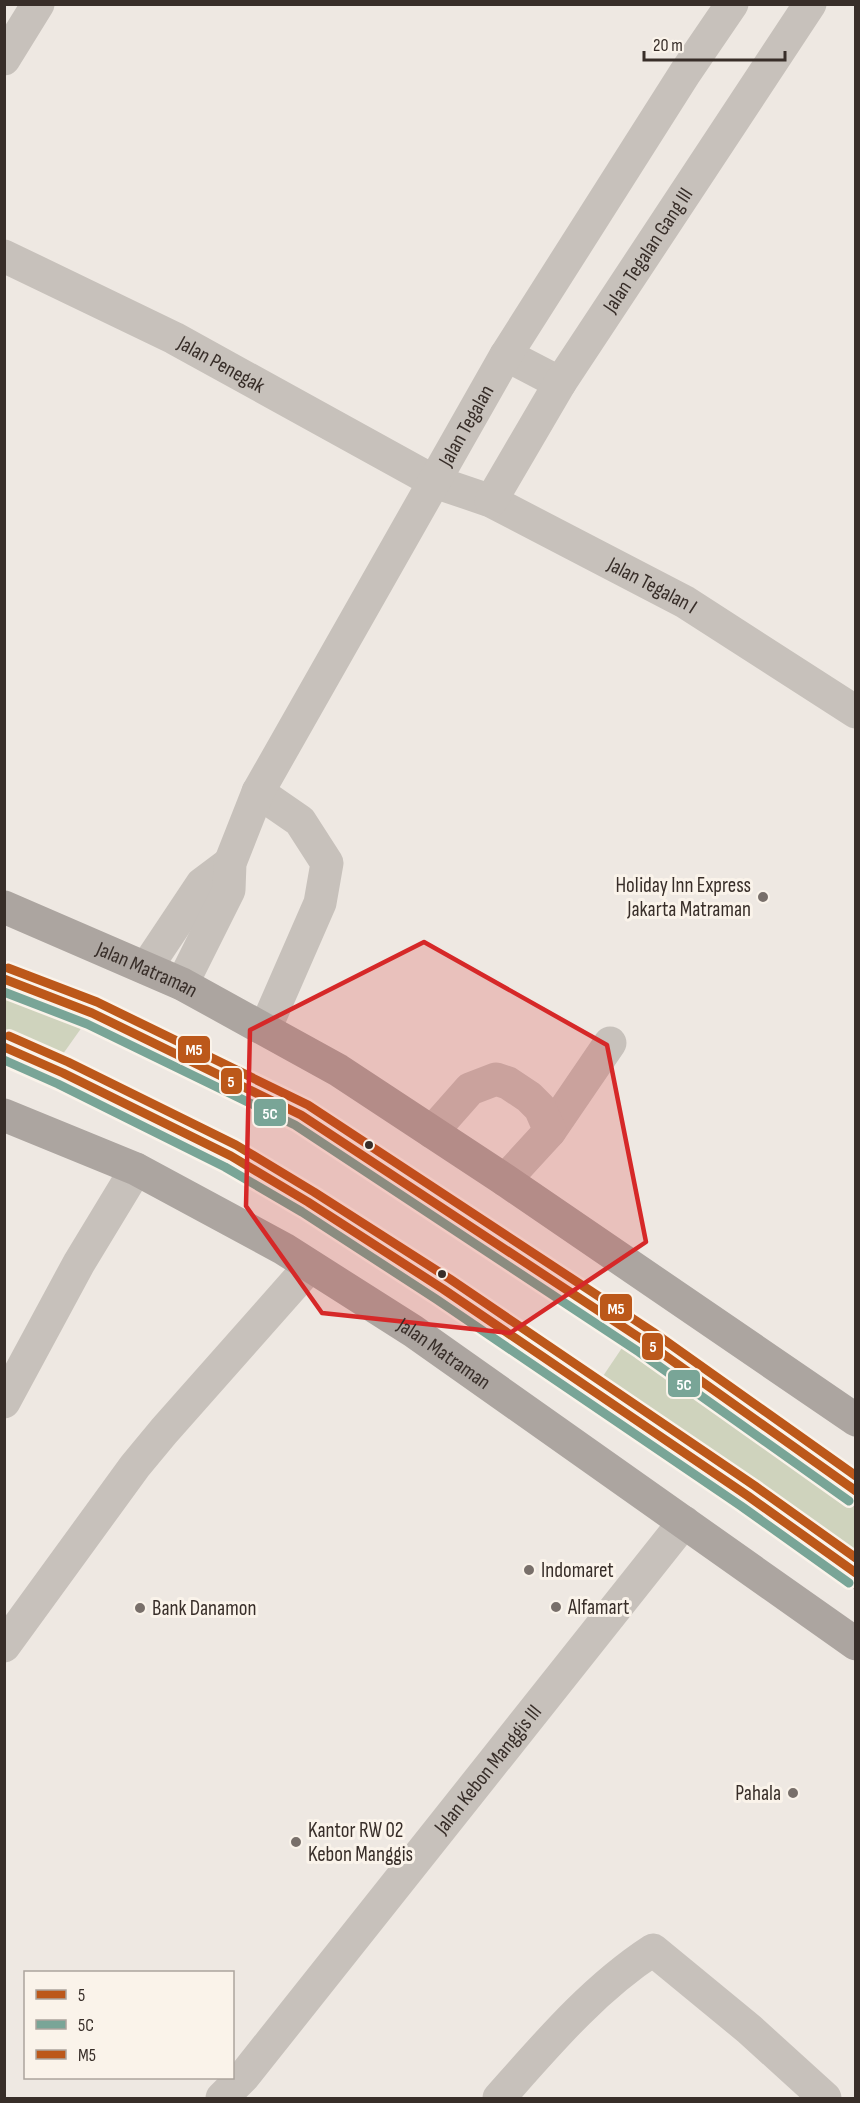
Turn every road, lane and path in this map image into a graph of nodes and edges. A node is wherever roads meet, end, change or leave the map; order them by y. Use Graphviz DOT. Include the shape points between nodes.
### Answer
graph roads {
  1 [pos="38,4"];
  2 [pos="732,4"];
  3 [pos="810,4"];
  4 [pos="4,58"];
  5 [pos="4,256"];
  6 [pos="506,355"];
  7 [pos="560,383"];
  8 [pos="435,482"];
  9 [pos="491,501"];
  10 [pos="853,705"];
  11 [pos="258,792"];
  12 [pos="230,863"];
  13 [pos="4,907"];
  14 [pos="146,968"];
  15 [pos="4,979"];
  16 [pos="182,984"];
  17 [pos="265,1029"];
  18 [pos="610,1043"];
  19 [pos="4,1047"];
  20 [pos="4,1114"];
  21 [pos="550,1131"];
  22 [pos="432,1132"];
  23 [pos="136,1169"];
  24 [pos="505,1180"];
  25 [pos="310,1266"];
  26 [pos="4,1402"];
  27 [pos="855,1420"];
  28 [pos="855,1491"];
  29 [pos="684,1522"];
  30 [pos="855,1573"];
  31 [pos="855,1644"];
  32 [pos="4,1646"];
  33 [pos="222,2098"];
  34 [pos="499,2098"];
  35 [pos="825,2098"];
  1 -- 4 [label="street"];
  2 -- 6 [label="street, Jalan Tegalan"];
  3 -- 7 [label="street, Jalan Tegalan Gang III"];
  5 -- 8 [label="street, Jalan Penegak" via="174,338"];
  6 -- 7 [label="street"];
  6 -- 8 [label="street, Jalan Tegalan"];
  7 -- 9 [label="street, Jalan Tegalan Gang III"];
  8 -- 9 [label="street, Jalan Tegalan I"];
  8 -- 11 [label="street, Jalan Tegalan"];
  9 -- 10 [label="street, Jalan Tegalan I" via="685,602"];
  11 -- 12 [label="street, Jalan Tegalan"];
  11 -- 17 [label="street" via="300,821 327,862 320,903"];
  12 -- 14 [label="street" via="202,884"];
  12 -- 16 [label="street, Jalan Tegalan" via="229,890"];
  13 -- 14 [label="main road, Jalan Matraman"];
  14 -- 16 [label="main road, Jalan Matraman"];
  15 -- 28 [label="street" via="92,1013 301,1115 646,1342"];
  16 -- 17 [label="main road, Jalan Matraman"];
  17 -- 22 [label="main road, Jalan Matraman" via="338,1070"];
  18 -- 21 [label="street"];
  19 -- 30 [label="street" via="63,1072 231,1156 308,1202 443,1289"];
  20 -- 23 [label="main road, Jalan Matraman"];
  21 -- 22 [label="street" via="540,1108 529,1097 496,1079 470,1089"];
  21 -- 24 [label="street"];
  22 -- 24 [label="main road, Jalan Matraman"];
  23 -- 25 [label="main road, Jalan Matraman"];
  23 -- 26 [label="street" via="79,1263"];
  24 -- 27 [label="main road, Jalan Matraman"];
  25 -- 29 [label="main road, Jalan Matraman" via="413,1331"];
  25 -- 32 [label="street" via="135,1466"];
  29 -- 31 [label="main road, Jalan Matraman"];
  29 -- 33 [label="street, Jalan Kebon Manggis III" via="244,2076"];
  34 -- 35 [label="street" via="598,1993 653,1950"];
}
